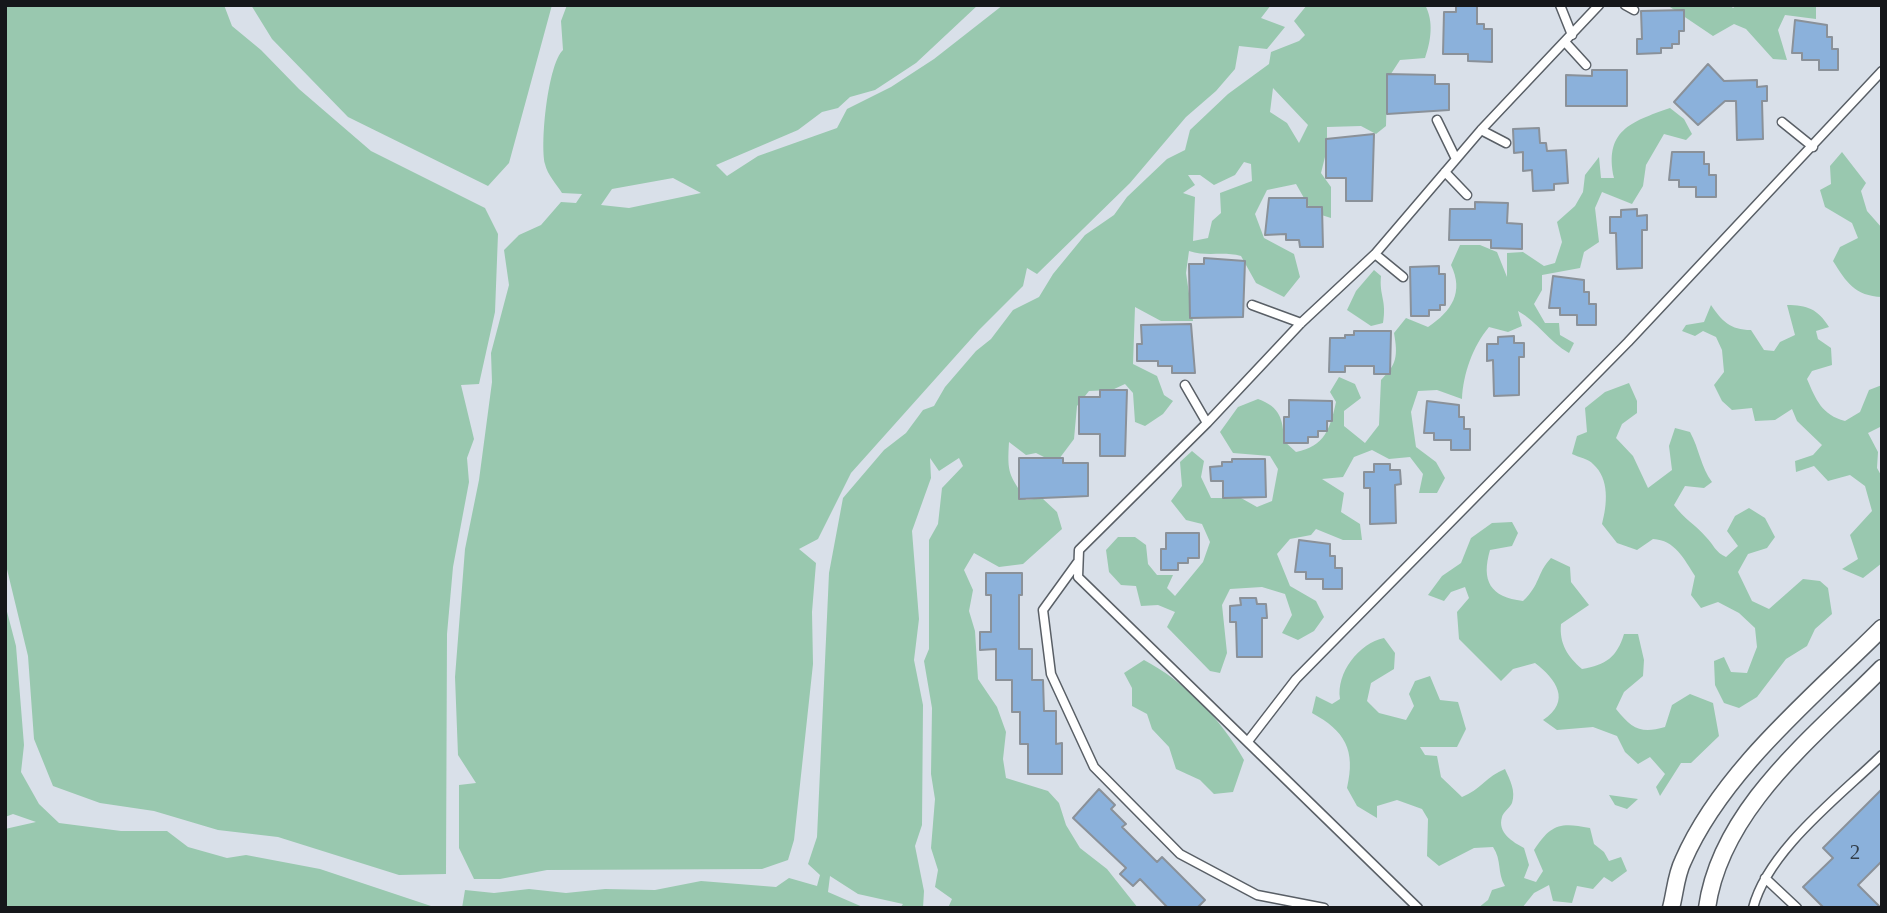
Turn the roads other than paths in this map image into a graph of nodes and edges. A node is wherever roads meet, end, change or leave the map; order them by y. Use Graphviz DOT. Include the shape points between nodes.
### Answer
graph roads {
  1 [pos="1560,5"];
  2 [pos="1599,5"];
  3 [pos="1625,5"];
  4 [pos="1634,10"];
  5 [pos="1568,39"];
  6 [pos="1586,65"];
  7 [pos="1882,71"];
  8 [pos="1437,120"];
  9 [pos="1782,122"];
  10 [pos="1481,130"];
  11 [pos="1506,144"];
  12 [pos="1813,147"];
  13 [pos="1457,159"];
  14 [pos="1445,172"];
  15 [pos="1467,195"];
  16 [pos="1375,254"];
  17 [pos="1403,277"];
  18 [pos="1252,305"];
  19 [pos="1301,323"];
  20 [pos="1185,386"];
  21 [pos="1207,423"];
  22 [pos="1077,563"];
  23 [pos="1882,628"];
  24 [pos="1882,668"];
  25 [pos="1249,740"];
  26 [pos="1882,755"];
  27 [pos="1765,878"];
  28 [pos="1324,908"];
  29 [pos="1418,908"];
  30 [pos="1671,908"];
  31 [pos="1707,908"];
  32 [pos="1753,908"];
  33 [pos="1797,908"];
  1 -- 5 [label="lane"];
  2 -- 5 [label="lane"];
  3 -- 4 [label="lane"];
  5 -- 6 [label="lane"];
  5 -- 10 [label="lane"];
  7 -- 12 [label="lane"];
  8 -- 13 [label="lane"];
  9 -- 12 [label="lane"];
  10 -- 11 [label="lane"];
  10 -- 13 [label="lane"];
  12 -- 25 [label="lane" via="1296,679"];
  13 -- 14 [label="lane"];
  14 -- 15 [label="lane"];
  14 -- 16 [label="lane"];
  16 -- 17 [label="lane"];
  16 -- 19 [label="lane"];
  18 -- 19 [label="lane"];
  19 -- 21 [label="lane"];
  20 -- 21 [label="lane"];
  21 -- 22 [label="lane" via="1079,550"];
  22 -- 25 [label="lane" via="1078,578"];
  22 -- 28 [label="lane" via="1043,610 1051,674 1094,767 1180,853 1256,895"];
  23 -- 30 [label="street" via="1745,767 1710,811 1682,862"];
  24 -- 31 [label="street" via="1755,798 1732,831"];
  25 -- 29 [label="lane"];
  26 -- 27 [label="lane" via="1788,848"];
  27 -- 32 [label="lane"];
  27 -- 33 [label="lane"];
}
